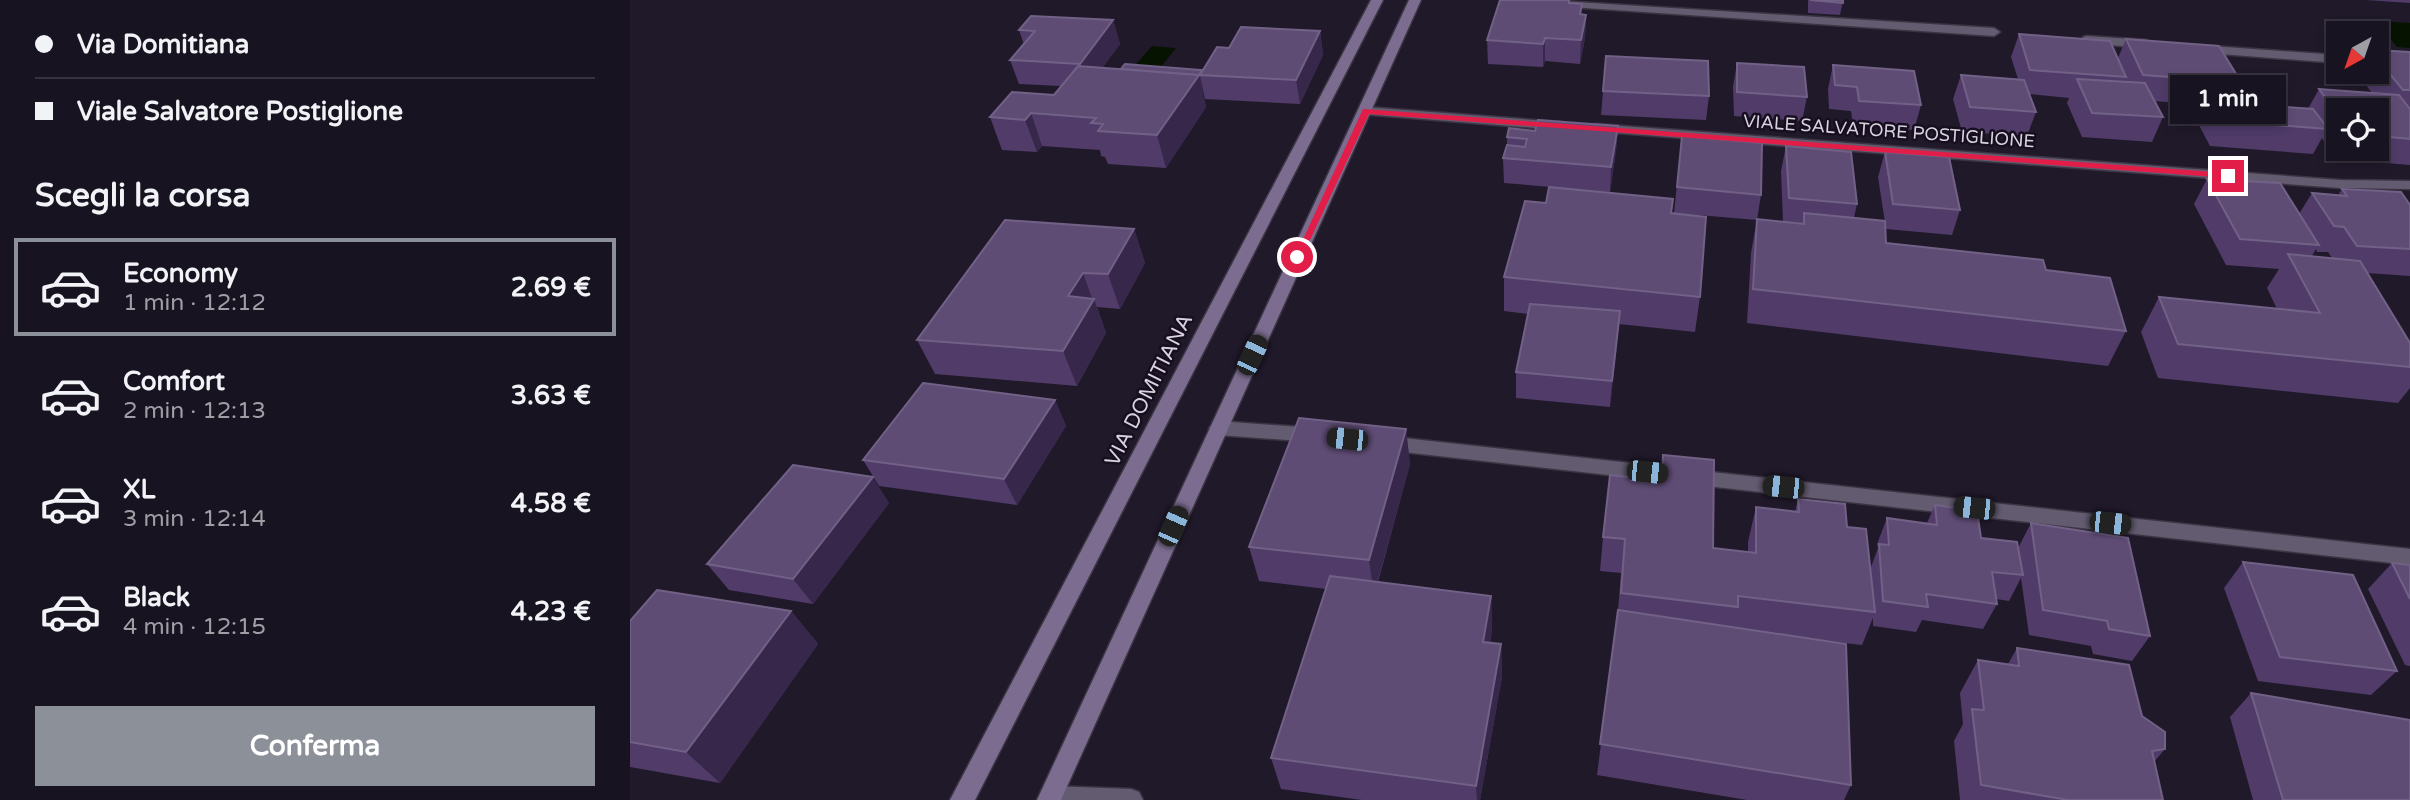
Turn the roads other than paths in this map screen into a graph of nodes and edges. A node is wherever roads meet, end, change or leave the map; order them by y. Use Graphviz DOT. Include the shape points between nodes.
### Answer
graph roads {
  1 [pos="1377,0"];
  2 [pos="1415,0"];
  3 [pos="1542,3"];
  4 [pos="1994,32"];
  5 [pos="2074,39"];
  6 [pos="2157,45"];
  7 [pos="2185,47"];
  8 [pos="2326,59"];
  9 [pos="1366,111"];
  10 [pos="2410,185"];
  11 [pos="1218,428"];
  12 [pos="1334,437"];
  13 [pos="1362,440"];
  14 [pos="2410,556"];
  15 [pos="1050,798"];
  16 [pos="962,800"];
  17 [pos="1131,800"];
  1 -- 16 [label="main road, VIA DOMITIANA"];
  2 -- 9 [label="main road"];
  3 -- 4 [label="street"];
  5 -- 6 [label="street"];
  7 -- 8 [label="street"];
  9 -- 10 [label="street, VIALE SALVATORE POSTIGLIONE" via="2340,184"];
  9 -- 11 [label="main road"];
  11 -- 12 [label="street"];
  11 -- 15 [label="main road"];
  13 -- 14 [label="street"];
  15 -- 17 [label="street"];
}
